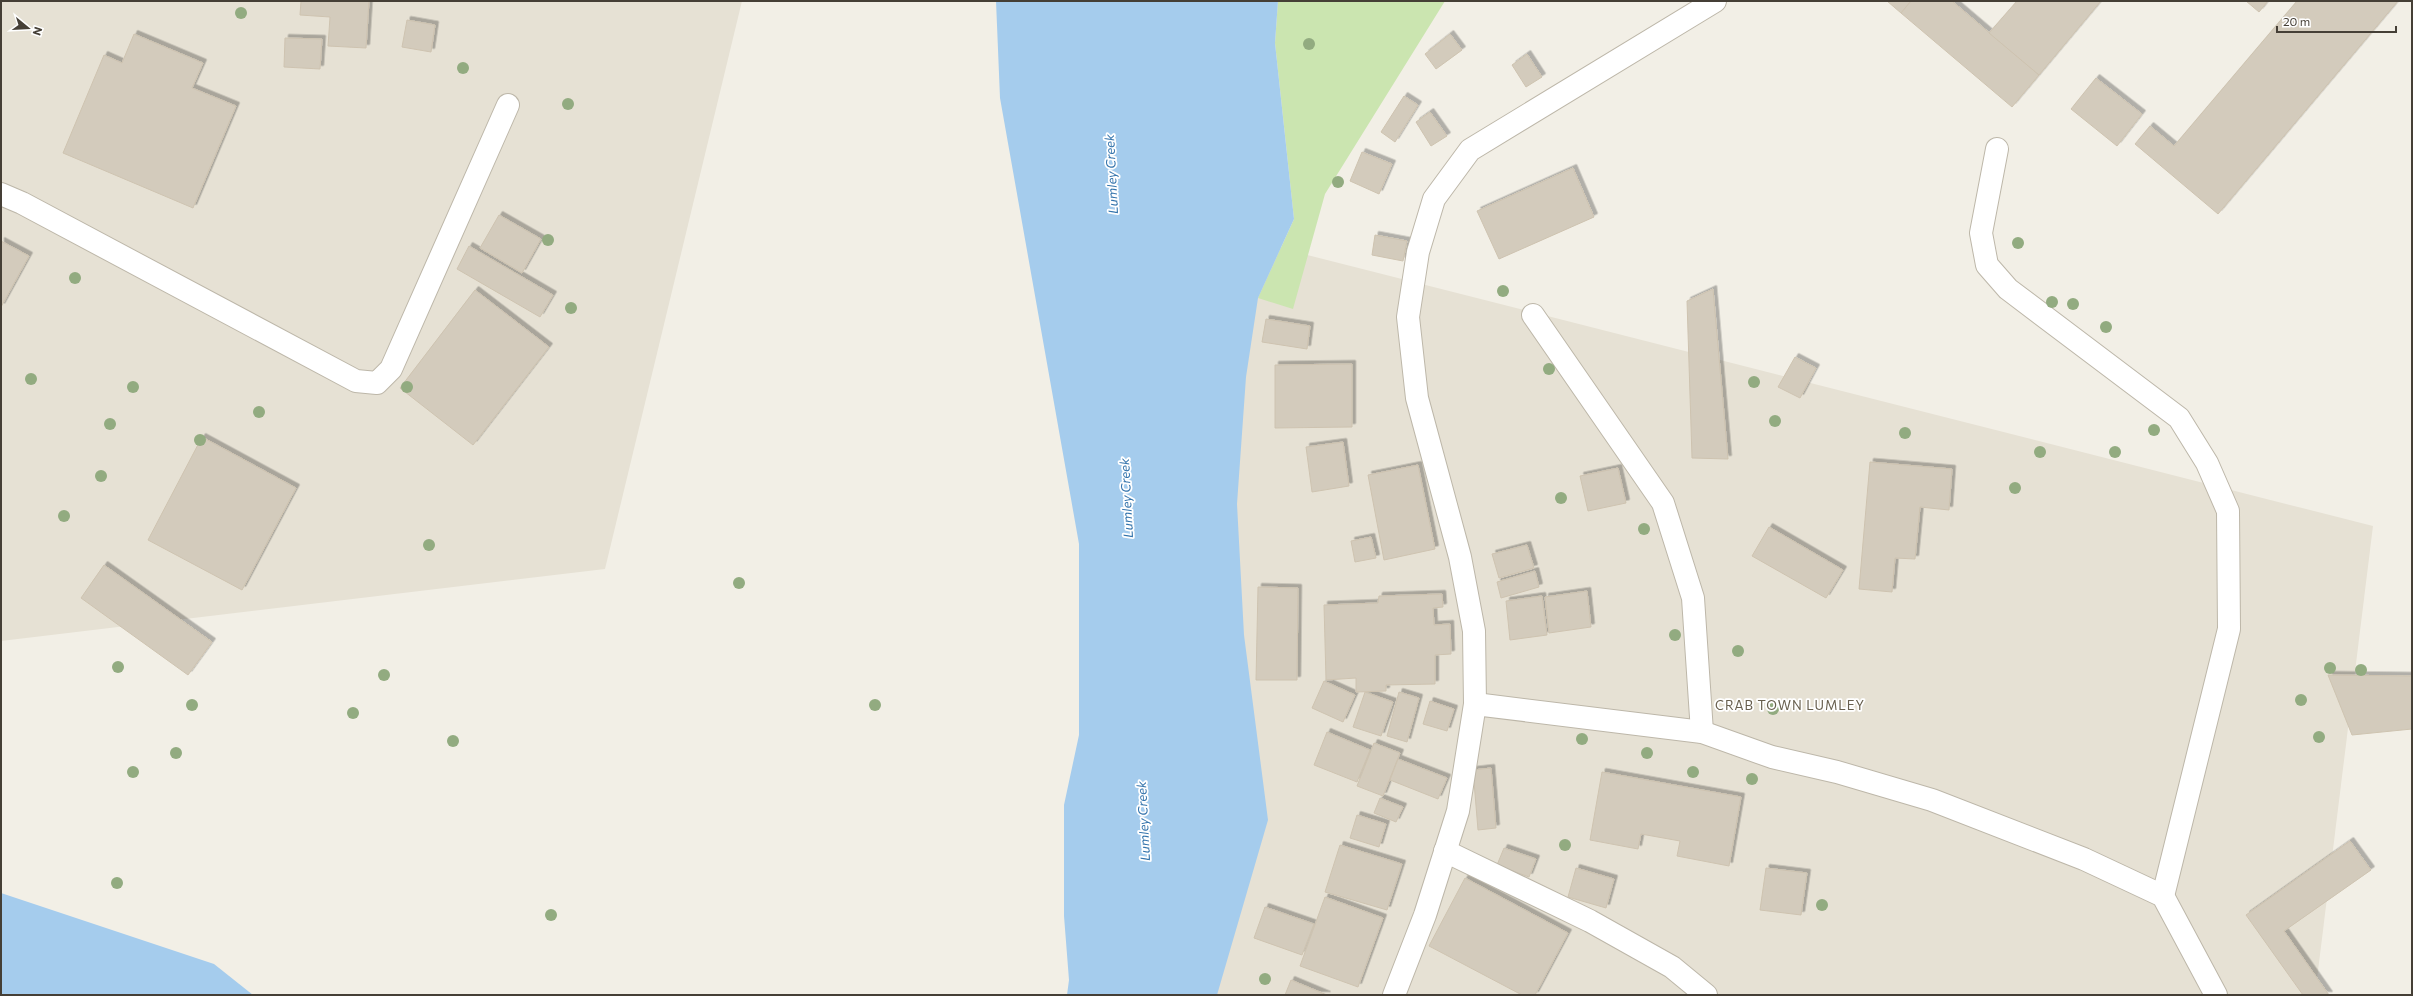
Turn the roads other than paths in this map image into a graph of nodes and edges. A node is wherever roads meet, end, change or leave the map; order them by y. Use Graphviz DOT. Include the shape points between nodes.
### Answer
graph roads {
  1 [pos="1715,1"];
  2 [pos="508,105"];
  3 [pos="1997,149"];
  4 [pos="1,194"];
  5 [pos="1533,315"];
  6 [pos="1475,704"];
  7 [pos="1702,732"];
  8 [pos="1445,851"];
  9 [pos="2163,896"];
  10 [pos="1394,995"];
  11 [pos="1706,995"];
  12 [pos="2216,995"];
  1 -- 6 [label="street" via="1470,150 1434,199 1418,252 1408,317 1417,398 1460,557 1474,631"];
  2 -- 4 [label="street" via="391,369 377,383 356,381"];
  3 -- 9 [label="street" via="1981,233 1987,264 2008,289 2179,418 2207,463 2228,511 2229,629"];
  5 -- 7 [label="street" via="1663,503 1693,598"];
  6 -- 7 [label="street"];
  6 -- 8 [label="street" via="1458,812"];
  7 -- 9 [label="street" via="1772,757 1837,772 1932,800 2084,859"];
  8 -- 10 [label="street" via="1425,915"];
  8 -- 11 [label="street" via="1590,921 1672,966"];
  9 -- 12 [label="street"];
}
